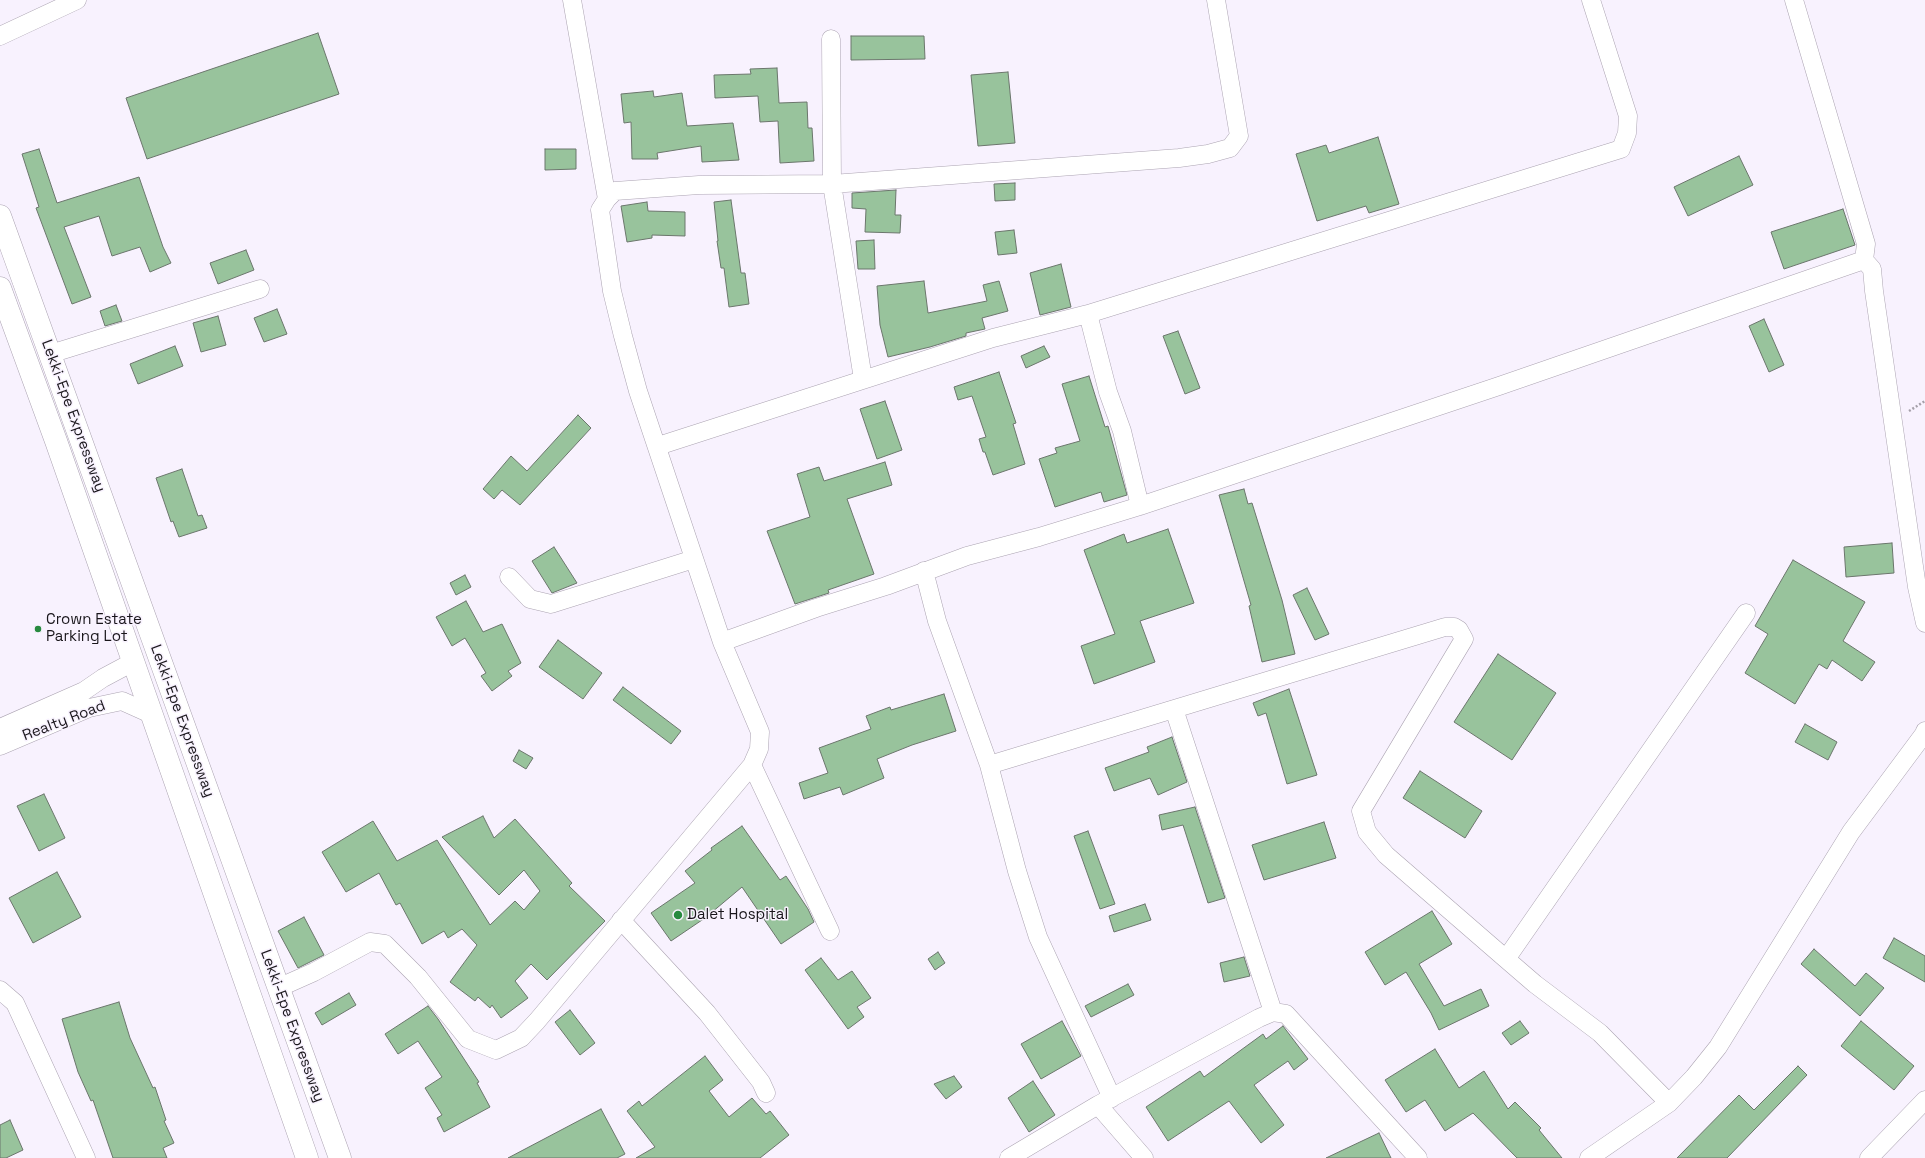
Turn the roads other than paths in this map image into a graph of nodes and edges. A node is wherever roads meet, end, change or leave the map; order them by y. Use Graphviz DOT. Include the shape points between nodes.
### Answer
graph roads {
  1 [pos="77,0"];
  2 [pos="572,0"];
  3 [pos="1216,0"];
  4 [pos="1591,0"];
  5 [pos="1794,0"];
  6 [pos="0,36"];
  7 [pos="831,39"];
  8 [pos="832,184"];
  9 [pos="607,199"];
  10 [pos="0,216"];
  11 [pos="1864,260"];
  12 [pos="0,288"];
  13 [pos="260,289"];
  14 [pos="1088,314"];
  15 [pos="50,354"];
  16 [pos="863,379"];
  17 [pos="658,446"];
  18 [pos="1140,506"];
  19 [pos="694,559"];
  20 [pos="924,571"];
  21 [pos="509,577"];
  22 [pos="1746,613"];
  23 [pos="1925,623"];
  24 [pos="722,642"];
  25 [pos="133,662"];
  26 [pos="1174,709"];
  27 [pos="151,714"];
  28 [pos="0,728"];
  29 [pos="1925,734"];
  30 [pos="0,746"];
  31 [pos="752,765"];
  32 [pos="989,765"];
  33 [pos="621,920"];
  34 [pos="830,931"];
  35 [pos="1506,959"];
  36 [pos="278,988"];
  37 [pos="0,990"];
  38 [pos="1273,1012"];
  39 [pos="766,1093"];
  40 [pos="1925,1100"];
  41 [pos="1105,1102"];
  42 [pos="1669,1103"];
  43 [pos="86,1158"];
  44 [pos="307,1158"];
  45 [pos="340,1158"];
  46 [pos="1009,1158"];
  47 [pos="1144,1158"];
  48 [pos="1418,1158"];
  49 [pos="1589,1158"];
  50 [pos="1869,1158"];
  1 -- 6 [label="street"];
  2 -- 9 [label="street"];
  3 -- 8 [label="street" via="1239,136 1230,148 1180,158"];
  4 -- 14 [label="street" via="1628,116 1628,133 1621,149"];
  5 -- 11 [label="street" via="1866,244"];
  7 -- 8 [label="street"];
  8 -- 9 [label="street" via="699,185 615,191"];
  8 -- 16 [label="street"];
  9 -- 17 [label="street" via="600,210 612,291 638,391"];
  10 -- 15 [label="highway, Lekki-Epe Expressway"];
  11 -- 18 [label="street"];
  11 -- 23 [label="street" via="1872,269 1917,587"];
  12 -- 25 [label="highway, Lekki-Epe Expressway"];
  13 -- 15 [label="street"];
  14 -- 16 [label="street" via="993,338"];
  14 -- 18 [label="street" via="1108,392 1122,431"];
  15 -- 36 [label="highway, Lekki-Epe Expressway"];
  16 -- 17 [label="street"];
  17 -- 19 [label="street"];
  18 -- 20 [label="street"];
  19 -- 21 [label="street" via="551,604 530,599"];
  19 -- 24 [label="street"];
  20 -- 24 [label="street"];
  20 -- 32 [label="street" via="937,621"];
  22 -- 35 [label="street"];
  24 -- 31 [label="street" via="760,732 759,749"];
  25 -- 27 [label="highway, Lekki-Epe Expressway"];
  25 -- 28 [label="street, Realty Road" via="84,691"];
  26 -- 32 [label="street"];
  26 -- 35 [label="street" via="1445,627 1459,630 1464,639 1361,811 1367,832 1386,855"];
  26 -- 38 [label="street"];
  27 -- 30 [label="street, Realty Road" via="122,701 89,708"];
  27 -- 44 [label="highway, Lekki-Epe Expressway"];
  29 -- 42 [label="street" via="1851,832 1718,1047"];
  31 -- 33 [label="street"];
  31 -- 34 [label="street"];
  32 -- 41 [label="street" via="1017,871 1038,937"];
  33 -- 36 [label="street" via="521,1038 496,1050 468,1039 418,977 385,944 370,942"];
  33 -- 39 [label="street" via="707,1012 761,1082"];
  35 -- 42 [label="street" via="1600,1033"];
  36 -- 45 [label="highway, Lekki-Epe Expressway"];
  37 -- 43 [label="street" via="15,1003"];
  38 -- 41 [label="street"];
  38 -- 48 [label="street" via="1286,1014"];
  40 -- 50 [label="street"];
  41 -- 46 [label="street"];
  41 -- 47 [label="street"];
  42 -- 49 [label="street"];
}
